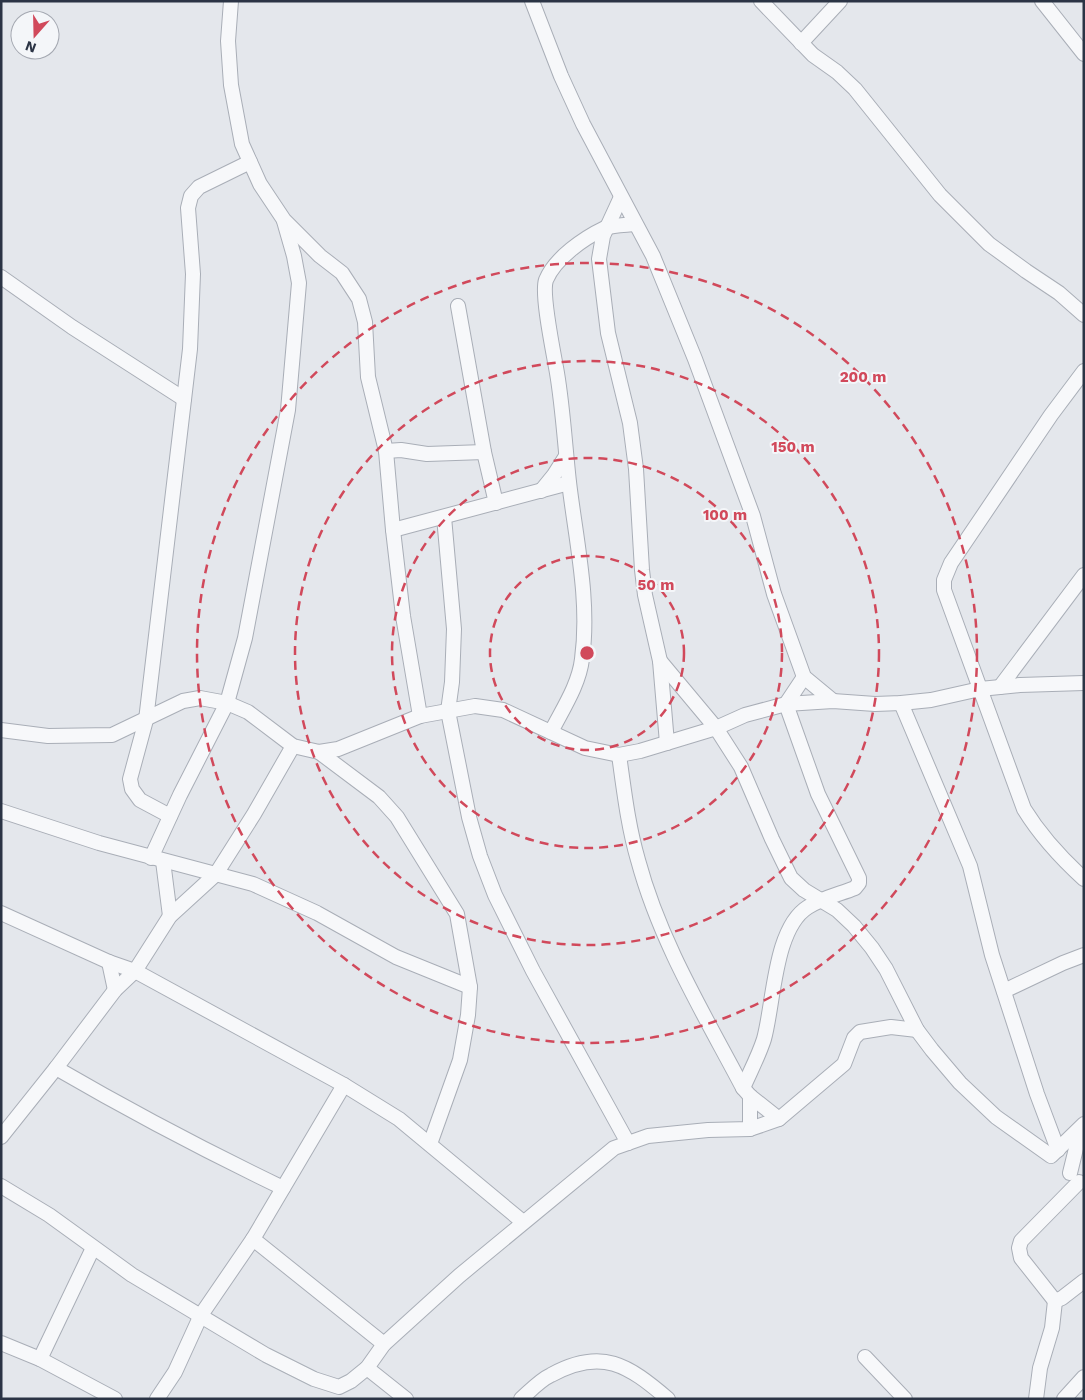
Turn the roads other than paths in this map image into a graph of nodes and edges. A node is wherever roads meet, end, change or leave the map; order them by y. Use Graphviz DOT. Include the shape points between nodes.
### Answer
graph roads {
  1 [pos="230,1"];
  2 [pos="532,1"];
  3 [pos="761,1"];
  4 [pos="840,1"];
  5 [pos="1042,1"];
  6 [pos="801,43"];
  7 [pos="1084,54"];
  8 [pos="250,162"];
  9 [pos="621,197"];
  10 [pos="284,220"];
  11 [pos="635,224"];
  12 [pos="606,228"];
  13 [pos="1,277"];
  14 [pos="458,306"];
  15 [pos="1084,315"];
  16 [pos="1084,371"];
  17 [pos="184,399"];
  18 [pos="386,451"];
  19 [pos="484,452"];
  20 [pos="566,456"];
  21 [pos="569,483"];
  22 [pos="541,491"];
  23 [pos="496,502"];
  24 [pos="444,516"];
  25 [pos="393,530"];
  26 [pos="1084,576"];
  27 [pos="660,661"];
  28 [pos="804,677"];
  29 [pos="1084,684"];
  30 [pos="1000,687"];
  31 [pos="980,688"];
  32 [pos="833,701"];
  33 [pos="227,703"];
  34 [pos="901,703"];
  35 [pos="786,704"];
  36 [pos="448,711"];
  37 [pos="420,716"];
  38 [pos="146,720"];
  39 [pos="716,728"];
  40 [pos="1,730"];
  41 [pos="551,732"];
  42 [pos="667,742"];
  43 [pos="293,746"];
  44 [pos="319,752"];
  45 [pos="619,755"];
  46 [pos="1,811"];
  47 [pos="170,816"];
  48 [pos="157,860"];
  49 [pos="216,874"];
  50 [pos="1084,879"];
  51 [pos="823,901"];
  52 [pos="1,913"];
  53 [pos="170,916"];
  54 [pos="1084,955"];
  55 [pos="109,962"];
  56 [pos="135,971"];
  57 [pos="470,987"];
  58 [pos="115,990"];
  59 [pos="1004,990"];
  60 [pos="906,1010"];
  61 [pos="890,1027"];
  62 [pos="917,1030"];
  63 [pos="56,1068"];
  64 [pos="344,1085"];
  65 [pos="746,1092"];
  66 [pos="779,1119"];
  67 [pos="1082,1125"];
  68 [pos="750,1129"];
  69 [pos="1,1137"];
  70 [pos="628,1143"];
  71 [pos="430,1144"];
  72 [pos="1054,1153"];
  73 [pos="1077,1180"];
  74 [pos="1,1186"];
  75 [pos="282,1188"];
  76 [pos="523,1222"];
  77 [pos="254,1239"];
  78 [pos="93,1248"];
  79 [pos="1084,1280"];
  80 [pos="1055,1301"];
  81 [pos="201,1315"];
  82 [pos="1,1343"];
  83 [pos="384,1344"];
  84 [pos="865,1357"];
  85 [pos="40,1359"];
  86 [pos="366,1368"];
  87 [pos="1084,1377"];
  88 [pos="116,1399"];
  89 [pos="157,1399"];
  90 [pos="406,1399"];
  91 [pos="521,1399"];
  92 [pos="668,1399"];
  93 [pos="905,1399"];
  94 [pos="1036,1399"];
  95 [pos="1064,1399"];
  1 -- 8 [label="street" via="231,86 242,144"];
  2 -- 9 [label="street" via="561,76"];
  3 -- 6 [label="street"];
  4 -- 6 [label="street"];
  5 -- 7 [label="street"];
  6 -- 15 [label="street" via="855,90 940,195 989,244 1059,293"];
  8 -- 10 [label="street"];
  8 -- 17 [label="street" via="199,187 191,196 188,208 193,274"];
  9 -- 11 [label="street"];
  9 -- 12 [label="street"];
  10 -- 18 [label="street" via="342,273 360,299 366,322 368,378"];
  10 -- 33 [label="street" via="299,283 288,410 245,638"];
  11 -- 12 [label="street"];
  11 -- 28 [label="street" via="656,264 750,507 774,594"];
  12 -- 20 [label="street" via="568,252 554,266 545,282"];
  12 -- 27 [label="street" via="599,259 608,333 630,423 645,595"];
  13 -- 17 [label="street"];
  14 -- 19 [label="street"];
  16 -- 31 [label="street" via="946,573 944,590"];
  17 -- 38 [label="street"];
  18 -- 19 [label="street" via="427,454"];
  18 -- 25 [label="street"];
  19 -- 23 [label="street"];
  20 -- 21 [label="street"];
  20 -- 22 [label="street"];
  21 -- 22 [label="street"];
  21 -- 41 [label="street" via="580,554 584,620 582,661 573,689"];
  22 -- 23 [label="street"];
  23 -- 24 [label="street"];
  24 -- 25 [label="street"];
  24 -- 36 [label="street" via="454,629"];
  25 -- 37 [label="street"];
  26 -- 30 [label="street"];
  27 -- 39 [label="street"];
  27 -- 42 [label="street"];
  28 -- 32 [label="street"];
  28 -- 35 [label="street"];
  29 -- 30 [label="street"];
  30 -- 31 [label="street"];
  31 -- 34 [label="street"];
  31 -- 50 [label="street" via="1024,809 1064,861"];
  32 -- 34 [label="street"];
  32 -- 35 [label="street"];
  33 -- 38 [label="street" via="200,698 183,701"];
  33 -- 43 [label="street" via="248,712"];
  33 -- 47 [label="street"];
  34 -- 59 [label="street" via="970,866"];
  35 -- 39 [label="street" via="745,715"];
  35 -- 51 [label="street" via="818,794 859,878 855,888"];
  36 -- 37 [label="street"];
  36 -- 41 [label="street" via="475,706 503,710"];
  36 -- 70 [label="street" via="469,817 495,895 564,1029"];
  37 -- 44 [label="street" via="338,750"];
  38 -- 40 [label="street" via="112,735 48,736"];
  38 -- 47 [label="street" via="130,779 132,789 140,800"];
  39 -- 42 [label="street"];
  39 -- 51 [label="street" via="741,767 791,878"];
  41 -- 45 [label="street" via="586,748"];
  42 -- 45 [label="street" via="640,752"];
  43 -- 44 [label="street"];
  43 -- 49 [label="street"];
  44 -- 57 [label="street" via="379,797 410,836 457,914"];
  45 -- 65 [label="street" via="628,819 650,898 670,950 700,1011"];
  46 -- 48 [label="street"];
  47 -- 48 [label="street"];
  48 -- 49 [label="street"];
  48 -- 53 [label="street"];
  49 -- 53 [label="street"];
  49 -- 57 [label="street" via="262,888 396,957"];
  51 -- 60 [label="street" via="854,926 872,948"];
  51 -- 65 [label="street" via="808,907 796,918 787,935 778,961 763,1040"];
  52 -- 55 [label="street"];
  53 -- 56 [label="street"];
  54 -- 59 [label="street"];
  55 -- 56 [label="street"];
  55 -- 58 [label="street"];
  56 -- 58 [label="street"];
  56 -- 64 [label="street"];
  57 -- 71 [label="street" via="460,1060"];
  58 -- 63 [label="street"];
  59 -- 72 [label="street"];
  60 -- 61 [label="street"];
  60 -- 62 [label="street"];
  61 -- 62 [label="street"];
  61 -- 66 [label="street" via="860,1032 854,1038 844,1064"];
  62 -- 72 [label="street" via="960,1083 996,1117"];
  63 -- 69 [label="street"];
  63 -- 75 [label="street" via="122,1107"];
  64 -- 71 [label="street" via="399,1119"];
  64 -- 75 [label="street"];
  65 -- 66 [label="street"];
  65 -- 68 [label="street"];
  66 -- 68 [label="street"];
  67 -- 72 [label="street"];
  67 -- 73 [label="street"];
  68 -- 70 [label="street" via="648,1136"];
  70 -- 76 [label="street" via="614,1148"];
  71 -- 76 [label="street"];
  72 -- 73 [label="street"];
  73 -- 80 [label="street" via="1021,1241 1019,1248 1021,1258"];
  74 -- 78 [label="street"];
  75 -- 77 [label="street"];
  76 -- 83 [label="street"];
  77 -- 81 [label="street"];
  77 -- 83 [label="street"];
  78 -- 81 [label="street"];
  78 -- 85 [label="street"];
  79 -- 80 [label="street"];
  80 -- 94 [label="street"];
  81 -- 86 [label="street" via="266,1355 314,1379 339,1387"];
  81 -- 89 [label="street" via="175,1372"];
  82 -- 85 [label="street"];
  83 -- 86 [label="street"];
  84 -- 93 [label="street"];
  85 -- 88 [label="street"];
  86 -- 90 [label="street"];
  87 -- 95 [label="street"];
  91 -- 92 [label="street" via="550,1375 582,1362 601,1361 619,1364"];
}
